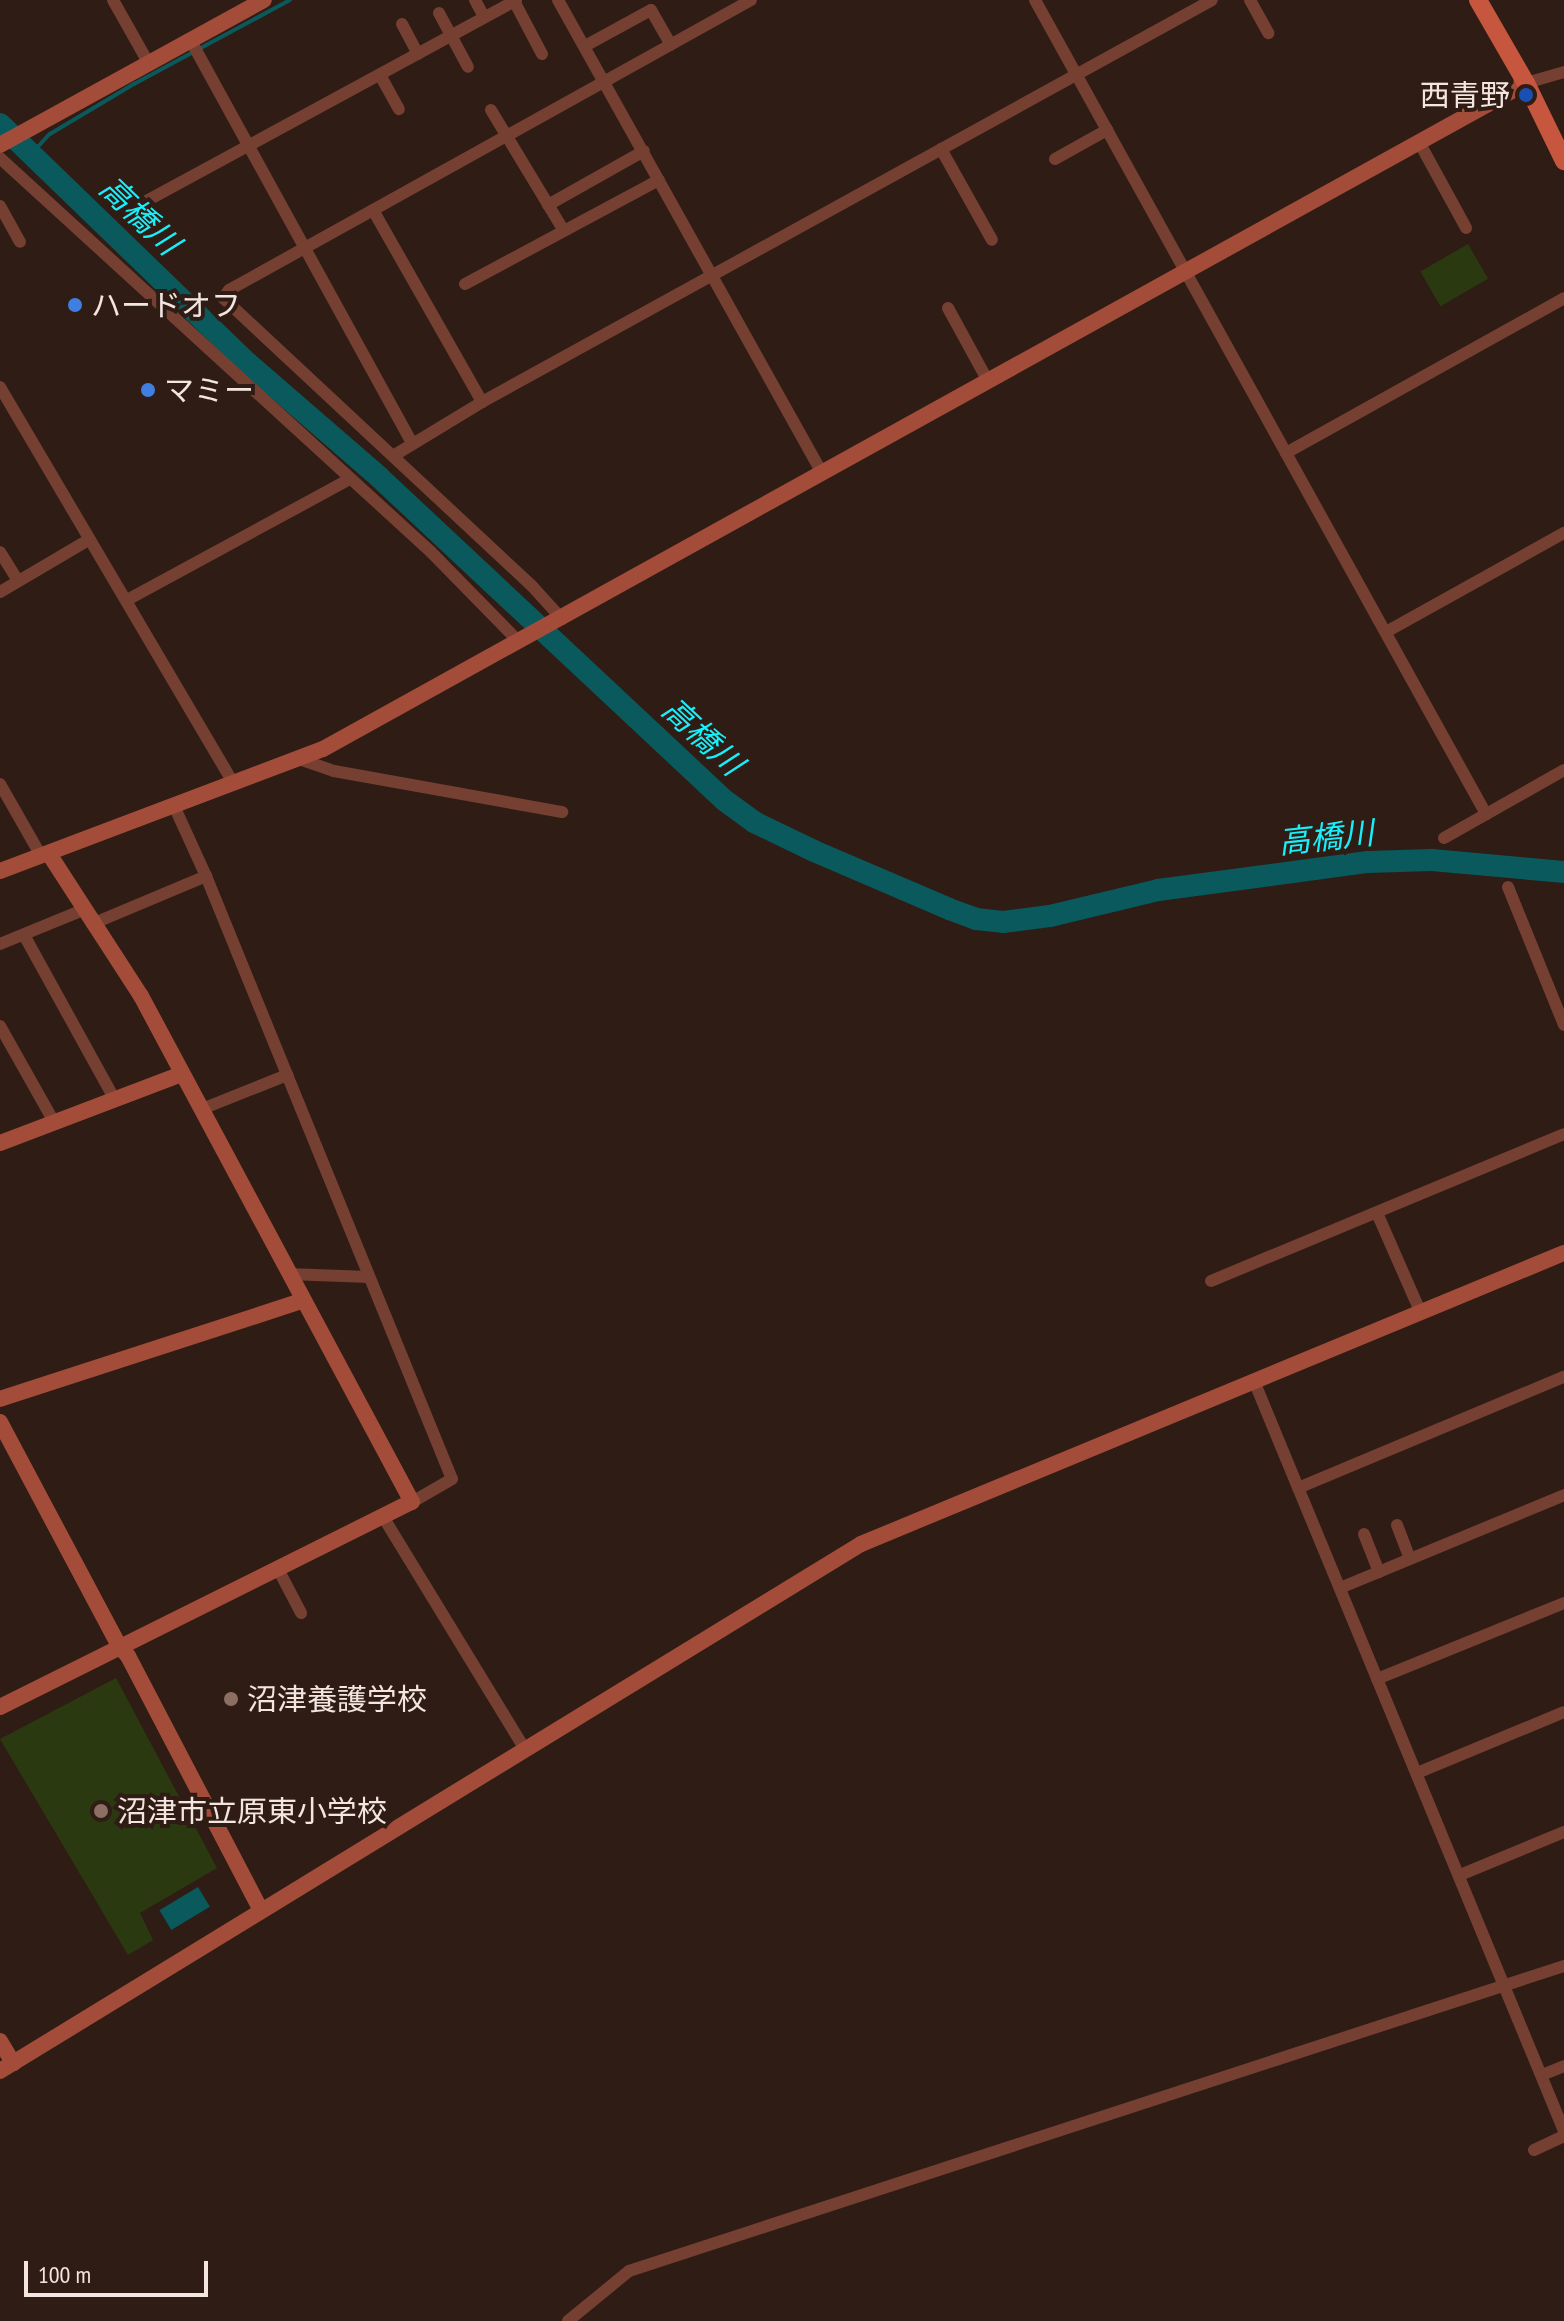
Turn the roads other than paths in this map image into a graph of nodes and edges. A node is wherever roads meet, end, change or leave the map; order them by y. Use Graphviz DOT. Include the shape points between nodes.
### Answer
graph roads {
  1 [pos="113,0"];
  2 [pos="264,0"];
  3 [pos="475,0"];
  4 [pos="515,0"];
  5 [pos="558,0"];
  6 [pos="751,0"];
  7 [pos="1035,0"];
  8 [pos="1212,0"];
  9 [pos="1250,0"];
  10 [pos="1478,0"];
  11 [pos="439,13"];
  12 [pos="484,17"];
  13 [pos="402,24"];
  14 [pos="1268,33"];
  15 [pos="451,36"];
  16 [pos="192,42"];
  17 [pos="671,45"];
  18 [pos="585,46"];
  19 [pos="418,54"];
  20 [pos="542,54"];
  21 [pos="149,64"];
  22 [pos="468,67"];
  23 [pos="1564,72"];
  24 [pos="380,75"];
  25 [pos="1076,75"];
  26 [pos="605,81"];
  27 [pos="1526,83"];
  28 [pos="399,109"];
  29 [pos="491,110"];
  30 [pos="1107,130"];
  31 [pos="506,136"];
  32 [pos="1419,142"];
  33 [pos="0,145"];
  34 [pos="249,147"];
  35 [pos="941,149"];
  36 [pos="644,151"];
  37 [pos="0,158"];
  38 [pos="1055,159"];
  39 [pos="1564,161"];
  40 [pos="659,180"];
  41 [pos="139,205"];
  42 [pos="548,205"];
  43 [pos="0,206"];
  44 [pos="373,210"];
  45 [pos="1466,228"];
  46 [pos="564,231"];
  47 [pos="992,240"];
  48 [pos="20,242"];
  49 [pos="303,249"];
  50 [pos="1186,271"];
  51 [pos="712,276"];
  52 [pos="465,284"];
  53 [pos="1564,298"];
  54 [pos="948,308"];
  55 [pos="988,381"];
  56 [pos="0,387"];
  57 [pos="482,402"];
  58 [pos="413,444"];
  59 [pos="1286,453"];
  60 [pos="393,456"];
  61 [pos="822,473"];
  62 [pos="350,479"];
  63 [pos="1564,533"];
  64 [pos="90,539"];
  65 [pos="0,552"];
  66 [pos="18,581"];
  67 [pos="0,592"];
  68 [pos="127,600"];
  69 [pos="562,619"];
  70 [pos="1386,632"];
  71 [pos="522,640"];
  72 [pos="302,760"];
  73 [pos="1564,770"];
  74 [pos="234,784"];
  75 [pos="2,792"];
  76 [pos="175,808"];
  77 [pos="562,812"];
  78 [pos="1486,814"];
  79 [pos="1444,838"];
  80 [pos="45,855"];
  81 [pos="0,871"];
  82 [pos="206,876"];
  83 [pos="1508,887"];
  84 [pos="88,917"];
  85 [pos="24,935"];
  86 [pos="0,944"];
  87 [pos="1564,1025"];
  88 [pos="0,1026"];
  89 [pos="182,1074"];
  90 [pos="287,1075"];
  91 [pos="114,1098"];
  92 [pos="202,1109"];
  93 [pos="54,1122"];
  94 [pos="1564,1134"];
  95 [pos="0,1143"];
  96 [pos="1377,1213"];
  97 [pos="1564,1253"];
  98 [pos="288,1274"];
  99 [pos="369,1277"];
  100 [pos="1211,1281"];
  101 [pos="302,1301"];
  102 [pos="1421,1313"];
  103 [pos="1564,1377"];
  104 [pos="1254,1381"];
  105 [pos="0,1399"];
  106 [pos="0,1422"];
  107 [pos="1298,1488"];
  108 [pos="1564,1495"];
  109 [pos="412,1502"];
  110 [pos="382,1515"];
  111 [pos="1397,1525"];
  112 [pos="1364,1534"];
  113 [pos="1410,1559"];
  114 [pos="277,1567"];
  115 [pos="1379,1572"];
  116 [pos="1340,1588"];
  117 [pos="1564,1603"];
  118 [pos="301,1613"];
  119 [pos="119,1646"];
  120 [pos="1377,1679"];
  121 [pos="0,1707"];
  122 [pos="1564,1712"];
  123 [pos="524,1748"];
  124 [pos="1417,1773"];
  125 [pos="1564,1832"];
  126 [pos="1460,1875"];
  127 [pos="261,1910"];
  128 [pos="1564,1966"];
  129 [pos="1506,1985"];
  130 [pos="0,2041"];
  131 [pos="1564,2066"];
  132 [pos="6,2067"];
  133 [pos="1542,2075"];
  134 [pos="1564,2134"];
  135 [pos="1534,2150"];
  136 [pos="568,2321"];
  1 -- 21 [label="street"];
  2 -- 16 [label="street"];
  3 -- 12 [label="street"];
  4 -- 12 [label="street"];
  4 -- 20 [label="street"];
  5 -- 18 [label="street"];
  6 -- 17 [label="street"];
  7 -- 25 [label="street"];
  8 -- 25 [label="street"];
  9 -- 14 [label="street"];
  10 -- 27 [label="main road"];
  11 -- 15 [label="street"];
  12 -- 15 [label="street"];
  13 -- 19 [label="street"];
  15 -- 19 [label="street"];
  15 -- 22 [label="street"];
  16 -- 21 [label="street"];
  16 -- 34 [label="street"];
  17 -- 18 [label="street" via="651,10"];
  17 -- 26 [label="street"];
  18 -- 26 [label="street"];
  19 -- 24 [label="street"];
  21 -- 33 [label="street"];
  23 -- 27 [label="street"];
  24 -- 28 [label="street"];
  24 -- 34 [label="street"];
  25 -- 30 [label="street"];
  25 -- 35 [label="street"];
  26 -- 31 [label="street"];
  26 -- 36 [label="street"];
  27 -- 32 [label="street"];
  27 -- 39 [label="main road"];
  29 -- 31 [label="street"];
  30 -- 38 [label="street"];
  30 -- 50 [label="street"];
  31 -- 42 [label="street"];
  31 -- 44 [label="street"];
  32 -- 45 [label="street"];
  32 -- 50 [label="street"];
  34 -- 41 [label="street"];
  34 -- 49 [label="street"];
  35 -- 47 [label="street"];
  35 -- 51 [label="street"];
  36 -- 40 [label="street"];
  36 -- 42 [label="street"];
  37 -- 62 [label="street"];
  40 -- 46 [label="street"];
  40 -- 51 [label="street"];
  42 -- 46 [label="street"];
  43 -- 48 [label="street"];
  44 -- 49 [label="street"];
  44 -- 57 [label="street"];
  46 -- 52 [label="street"];
  49 -- 58 [label="street"];
  49 -- 60 [label="street" via="223,298"];
  50 -- 55 [label="street"];
  50 -- 59 [label="street"];
  51 -- 57 [label="street"];
  51 -- 61 [label="street"];
  53 -- 59 [label="street"];
  54 -- 55 [label="street"];
  55 -- 61 [label="street"];
  56 -- 64 [label="street"];
  57 -- 58 [label="street"];
  58 -- 60 [label="street"];
  59 -- 70 [label="street"];
  60 -- 69 [label="street"];
  61 -- 69 [label="street"];
  62 -- 68 [label="street"];
  62 -- 71 [label="street"];
  63 -- 70 [label="street"];
  64 -- 66 [label="street"];
  64 -- 68 [label="street"];
  65 -- 66 [label="street"];
  66 -- 67 [label="street"];
  68 -- 74 [label="street"];
  69 -- 71 [label="street"];
  70 -- 78 [label="street"];
  71 -- 72 [label="street"];
  72 -- 74 [label="street"];
  72 -- 77 [label="street" via="334,771"];
  73 -- 78 [label="street"];
  74 -- 76 [label="street"];
  75 -- 80 [label="street"];
  76 -- 80 [label="street"];
  76 -- 82 [label="street"];
  78 -- 79 [label="street"];
  80 -- 81 [label="street"];
  80 -- 84 [label="street"];
  82 -- 84 [label="street"];
  82 -- 90 [label="street"];
  83 -- 87 [label="street"];
  84 -- 85 [label="street"];
  84 -- 89 [label="street" via="141,996"];
  85 -- 86 [label="street"];
  85 -- 91 [label="street"];
  88 -- 93 [label="street"];
  89 -- 91 [label="street"];
  89 -- 92 [label="street"];
  90 -- 92 [label="street"];
  90 -- 99 [label="street"];
  91 -- 93 [label="street"];
  92 -- 98 [label="street"];
  93 -- 95 [label="street"];
  94 -- 96 [label="street"];
  96 -- 100 [label="street"];
  96 -- 102 [label="street"];
  97 -- 102 [label="street"];
  98 -- 99 [label="street"];
  98 -- 101 [label="street"];
  99 -- 109 [label="street" via="452,1479"];
  101 -- 105 [label="street"];
  101 -- 109 [label="street"];
  102 -- 104 [label="street"];
  103 -- 107 [label="street"];
  104 -- 107 [label="street"];
  104 -- 123 [label="street" via="861,1544"];
  106 -- 119 [label="street"];
  107 -- 116 [label="street"];
  108 -- 113 [label="street"];
  109 -- 110 [label="street"];
  110 -- 114 [label="street"];
  110 -- 123 [label="street"];
  111 -- 113 [label="street"];
  112 -- 115 [label="street"];
  113 -- 115 [label="street"];
  114 -- 118 [label="street"];
  114 -- 119 [label="street"];
  115 -- 116 [label="street"];
  116 -- 120 [label="street"];
  117 -- 120 [label="street"];
  119 -- 121 [label="street"];
  119 -- 127 [label="street"];
  120 -- 124 [label="street"];
  122 -- 124 [label="street"];
  123 -- 127 [label="street"];
  124 -- 126 [label="street"];
  125 -- 126 [label="street"];
  126 -- 129 [label="street"];
  127 -- 132 [label="street"];
  128 -- 129 [label="street"];
  129 -- 133 [label="street"];
  129 -- 136 [label="street" via="629,2271"];
  130 -- 132 [label="street"];
  131 -- 133 [label="street"];
  133 -- 134 [label="street"];
  134 -- 135 [label="street"];
}
